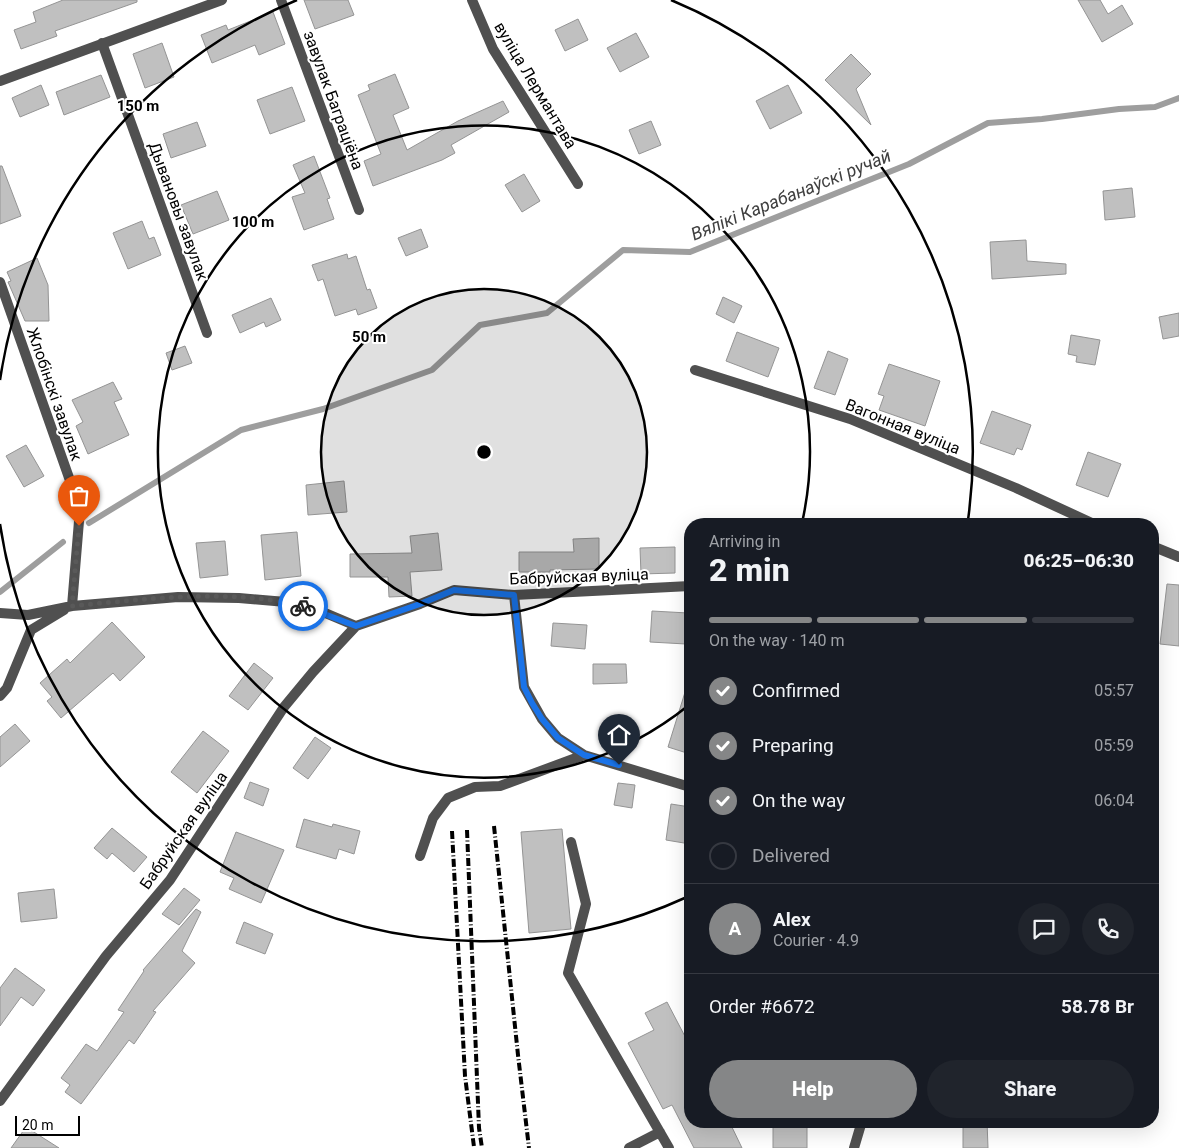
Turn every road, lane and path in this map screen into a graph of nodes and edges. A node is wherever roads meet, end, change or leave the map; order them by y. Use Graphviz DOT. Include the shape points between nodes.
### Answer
graph roads {
  1 [pos="222,0"];
  2 [pos="281,0"];
  3 [pos="472,0"];
  4 [pos="102,43"];
  5 [pos="0,81"];
  6 [pos="578,184"];
  7 [pos="359,210"];
  8 [pos="0,282"];
  9 [pos="207,333"];
  10 [pos="696,370"];
  11 [pos="1081,518"];
  12 [pos="1159,549"];
  13 [pos="1179,557"];
  14 [pos="684,586"];
  15 [pos="514,595"];
  16 [pos="72,606"];
  17 [pos="0,614"];
  18 [pos="356,626"];
  19 [pos="0,696"];
  20 [pos="584,755"];
  21 [pos="684,785"];
  22 [pos="571,842"];
  23 [pos="420,856"];
  24 [pos="0,1101"];
  25 [pos="860,1128"];
  26 [pos="660,1132"];
  27 [pos="628,1148"];
  28 [pos="669,1148"];
  29 [pos="854,1148"];
  1 -- 4 [label="street"];
  2 -- 7 [label="street, завулак Баграціёна"];
  3 -- 6 [label="street, вуліца Лермантава" via="493,49"];
  4 -- 5 [label="street"];
  4 -- 9 [label="street, Дывановы завулак"];
  8 -- 16 [label="street, Жлобінскі завулак" via="80,509"];
  10 -- 11 [label="street, Вагонная вуліца" via="850,419"];
  12 -- 13 [label="street"];
  14 -- 15 [label="street, Бабруйская вуліца"];
  15 -- 18 [label="street, Бабруйская вуліца" via="454,590"];
  15 -- 20 [label="street" via="524,687 542,719 558,738"];
  16 -- 17 [label="street" via="28,615"];
  16 -- 18 [label="street" via="178,597 238,598 311,607"];
  16 -- 19 [label="street" via="32,630 7,688"];
  18 -- 24 [label="street, Бабруйская вуліца" via="284,707 170,880 106,956"];
  20 -- 21 [label="street"];
  20 -- 23 [label="street" via="500,786 475,787 448,798 433,818"];
  22 -- 26 [label="street" via="586,904 568,973"];
  25 -- 29 [label="street"];
  26 -- 27 [label="street"];
  26 -- 28 [label="street"];
}
